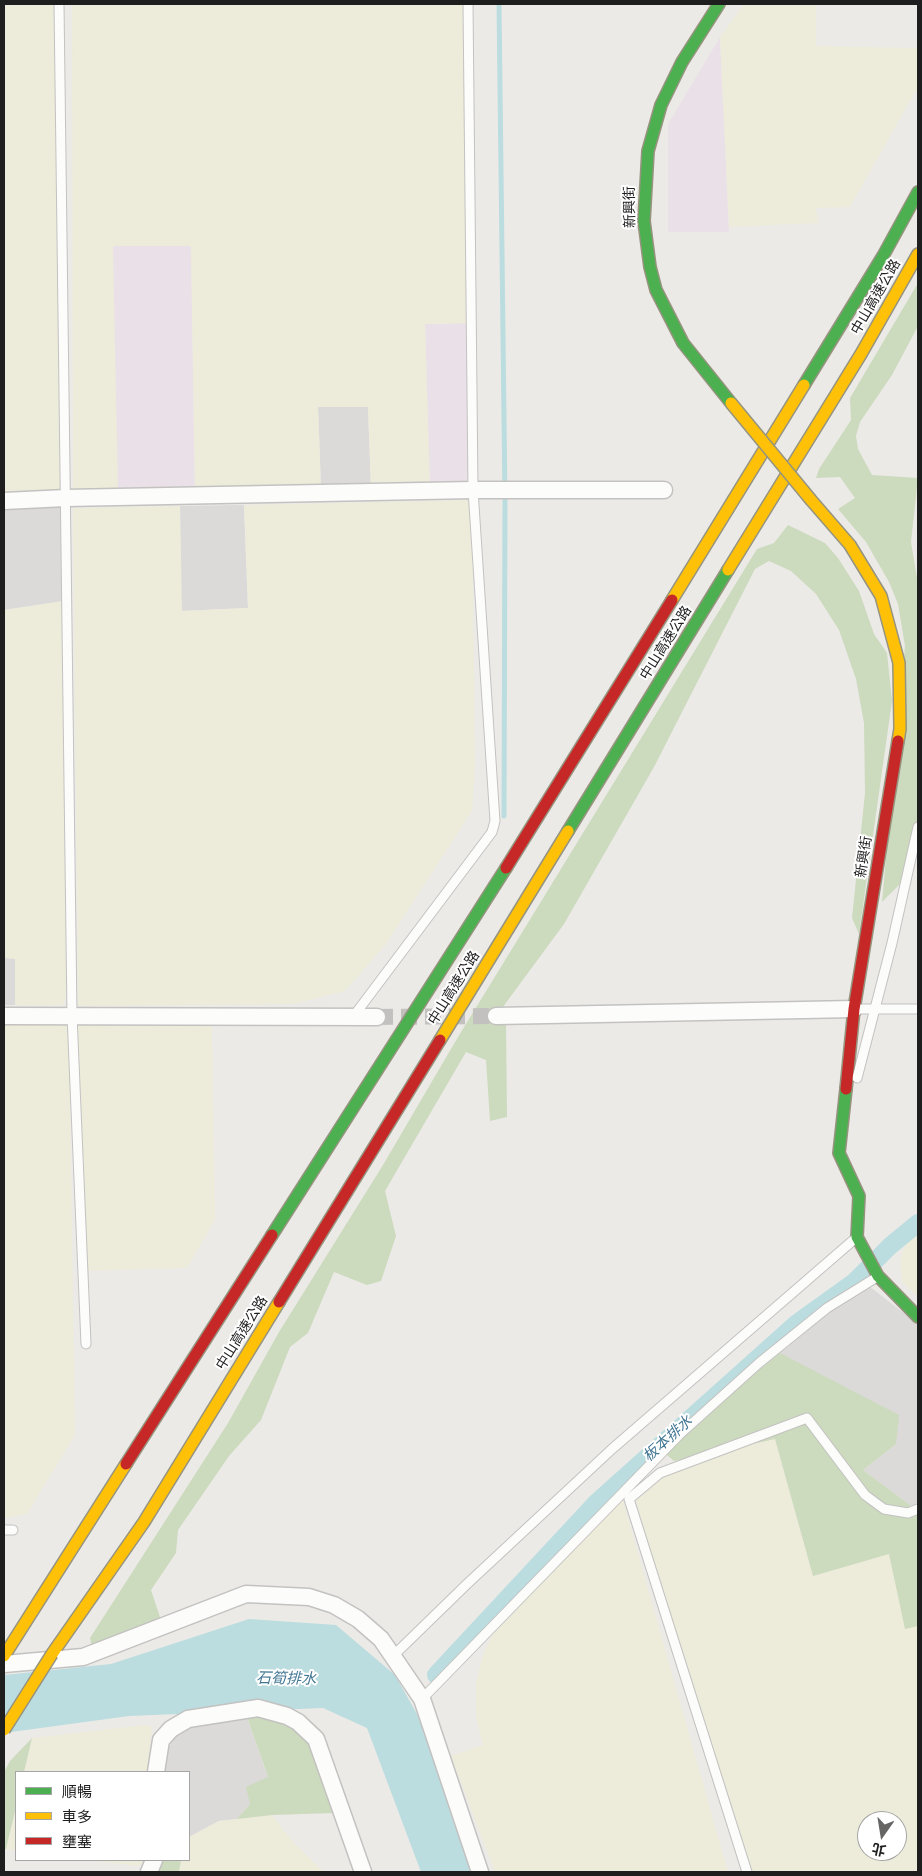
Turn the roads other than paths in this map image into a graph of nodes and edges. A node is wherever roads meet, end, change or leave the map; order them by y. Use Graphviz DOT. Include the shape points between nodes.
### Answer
graph roads {
  1 [pos="58,4"];
  2 [pos="468,4"];
  3 [pos="720,4"];
  4 [pos="918,192"];
  5 [pos="918,254"];
  6 [pos="473,490"];
  7 [pos="664,490"];
  8 [pos="66,498"];
  9 [pos="4,501"];
  10 [pos="918,826"];
  11 [pos="854,1009"];
  12 [pos="918,1009"];
  13 [pos="873,1010"];
  14 [pos="72,1015"];
  15 [pos="4,1016"];
  16 [pos="496,1016"];
  17 [pos="353,1017"];
  18 [pos="377,1017"];
  19 [pos="840,1153"];
  20 [pos="857,1238"];
  21 [pos="878,1275"];
  22 [pos="918,1317"];
  23 [pos="86,1344"];
  24 [pos="656,1461"];
  25 [pos="660,1473"];
  26 [pos="918,1509"];
  27 [pos="393,1656"];
  28 [pos="4,1658"];
  29 [pos="422,1699"];
  30 [pos="4,1730"];
  31 [pos="156,1771"];
  32 [pos="363,1872"];
  33 [pos="480,1872"];
  34 [pos="747,1872"];
  1 -- 8 [label="lane"];
  2 -- 6 [label="lane"];
  3 -- 11 [label="main road, 新興街, bridge" via="682,62 661,105 648,151 644,221 650,267 656,290 683,343 850,545 881,596 899,662 900,729"];
  4 -- 28 [label="main road, 中山高速公路" via="883,256 532,826"];
  5 -- 30 [label="main road, 中山高速公路, bridge" via="164,1488"];
  6 -- 7 [label="street"];
  6 -- 8 [label="street"];
  6 -- 17 [label="lane" via="495,821 492,832"];
  8 -- 9 [label="street"];
  8 -- 14 [label="lane"];
  10 -- 13 [label="lane" via="892,943"];
  11 -- 13 [label="lane"];
  11 -- 16 [label="street"];
  11 -- 19 [label="main road, 新興街"];
  12 -- 13 [label="lane"];
  13 -- 19 [label="lane"];
  14 -- 15 [label="street"];
  14 -- 17 [label="street"];
  14 -- 23 [label="lane"];
  17 -- 18 [label="street"];
  19 -- 20 [label="main road, 新興街" via="859,1196"];
  20 -- 21 [label="main road"];
  20 -- 27 [label="lane" via="612,1449"];
  21 -- 22 [label="main road"];
  21 -- 24 [label="lane" via="827,1308 759,1363 679,1435"];
  24 -- 25 [label="lane"];
  24 -- 29 [label="lane"];
  25 -- 26 [label="lane" via="807,1418 865,1495 884,1509 908,1513"];
  25 -- 34 [label="lane" via="629,1499"];
  27 -- 28 [label="street" via="370,1628 334,1605 309,1597 254,1593 83,1657"];
  27 -- 29 [label="street"];
  29 -- 33 [label="street"];
  31 -- 32 [label="street" via="160,1740 188,1719 258,1708 287,1716 316,1739"];
}
